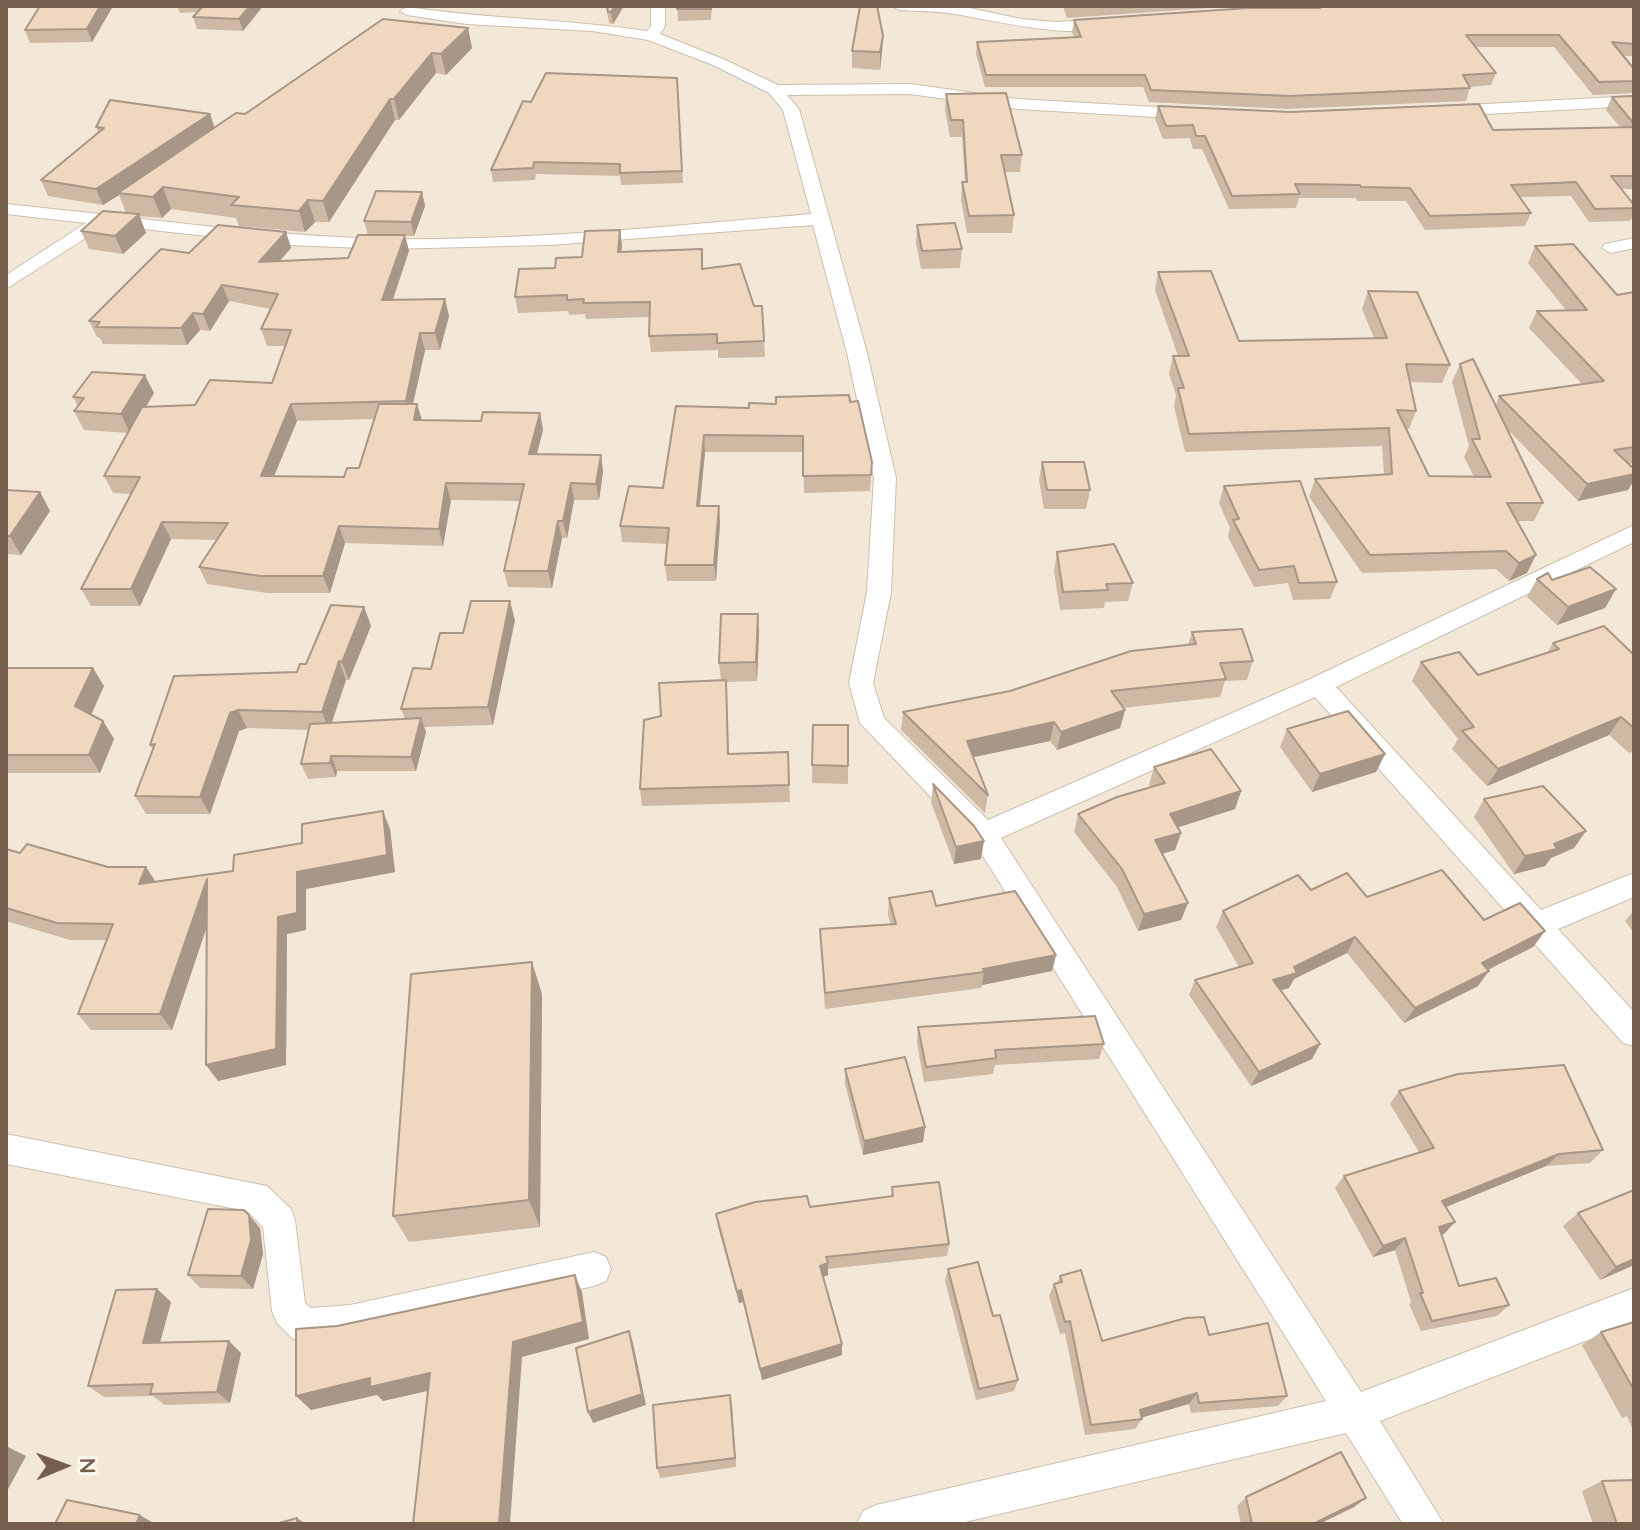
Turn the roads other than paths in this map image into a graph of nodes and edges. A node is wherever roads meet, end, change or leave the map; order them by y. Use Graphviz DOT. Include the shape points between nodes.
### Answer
graph roads {
  1 [pos="658,6"];
  2 [pos="899,6"];
  3 [pos="406,12"];
  4 [pos="1125,22"];
  5 [pos="651,36"];
  6 [pos="775,90"];
  7 [pos="1634,101"];
  8 [pos="1434,112"];
  9 [pos="1202,115"];
  10 [pos="127,203"];
  11 [pos="6,209"];
  12 [pos="821,219"];
  13 [pos="101,221"];
  14 [pos="1634,243"];
  15 [pos="1611,248"];
  16 [pos="6,283"];
  17 [pos="1634,533"];
  18 [pos="1319,685"];
  19 [pos="984,834"];
  20 [pos="1634,885"];
  21 [pos="1536,925"];
  22 [pos="1634,1033"];
  23 [pos="6,1149"];
  24 [pos="594,1269"];
  25 [pos="1634,1305"];
  26 [pos="1354,1413"];
  27 [pos="876,1524"];
  28 [pos="1425,1524"];
  1 -- 5 [label="street" via="658,26"];
  2 -- 4 [label="street" via="1056,26"];
  3 -- 5 [label="street"];
  5 -- 6 [label="street"];
  6 -- 9 [label="street" via="910,89 1018,104"];
  6 -- 12 [label="street" via="791,109"];
  7 -- 8 [label="street"];
  10 -- 13 [label="street"];
  11 -- 13 [label="street"];
  12 -- 13 [label="street" via="489,244 280,239"];
  12 -- 19 [label="street" via="885,478 879,592 861,683 873,723"];
  13 -- 16 [label="street"];
  14 -- 15 [label="street"];
  17 -- 18 [label="street"];
  18 -- 19 [label="street"];
  18 -- 21 [label="street"];
  19 -- 26 [label="street"];
  20 -- 21 [label="street"];
  21 -- 22 [label="street"];
  23 -- 24 [label="street" via="256,1197 279,1220 289,1311 304,1326 350,1322"];
  25 -- 26 [label="street"];
  26 -- 27 [label="street"];
  26 -- 28 [label="street"];
}
